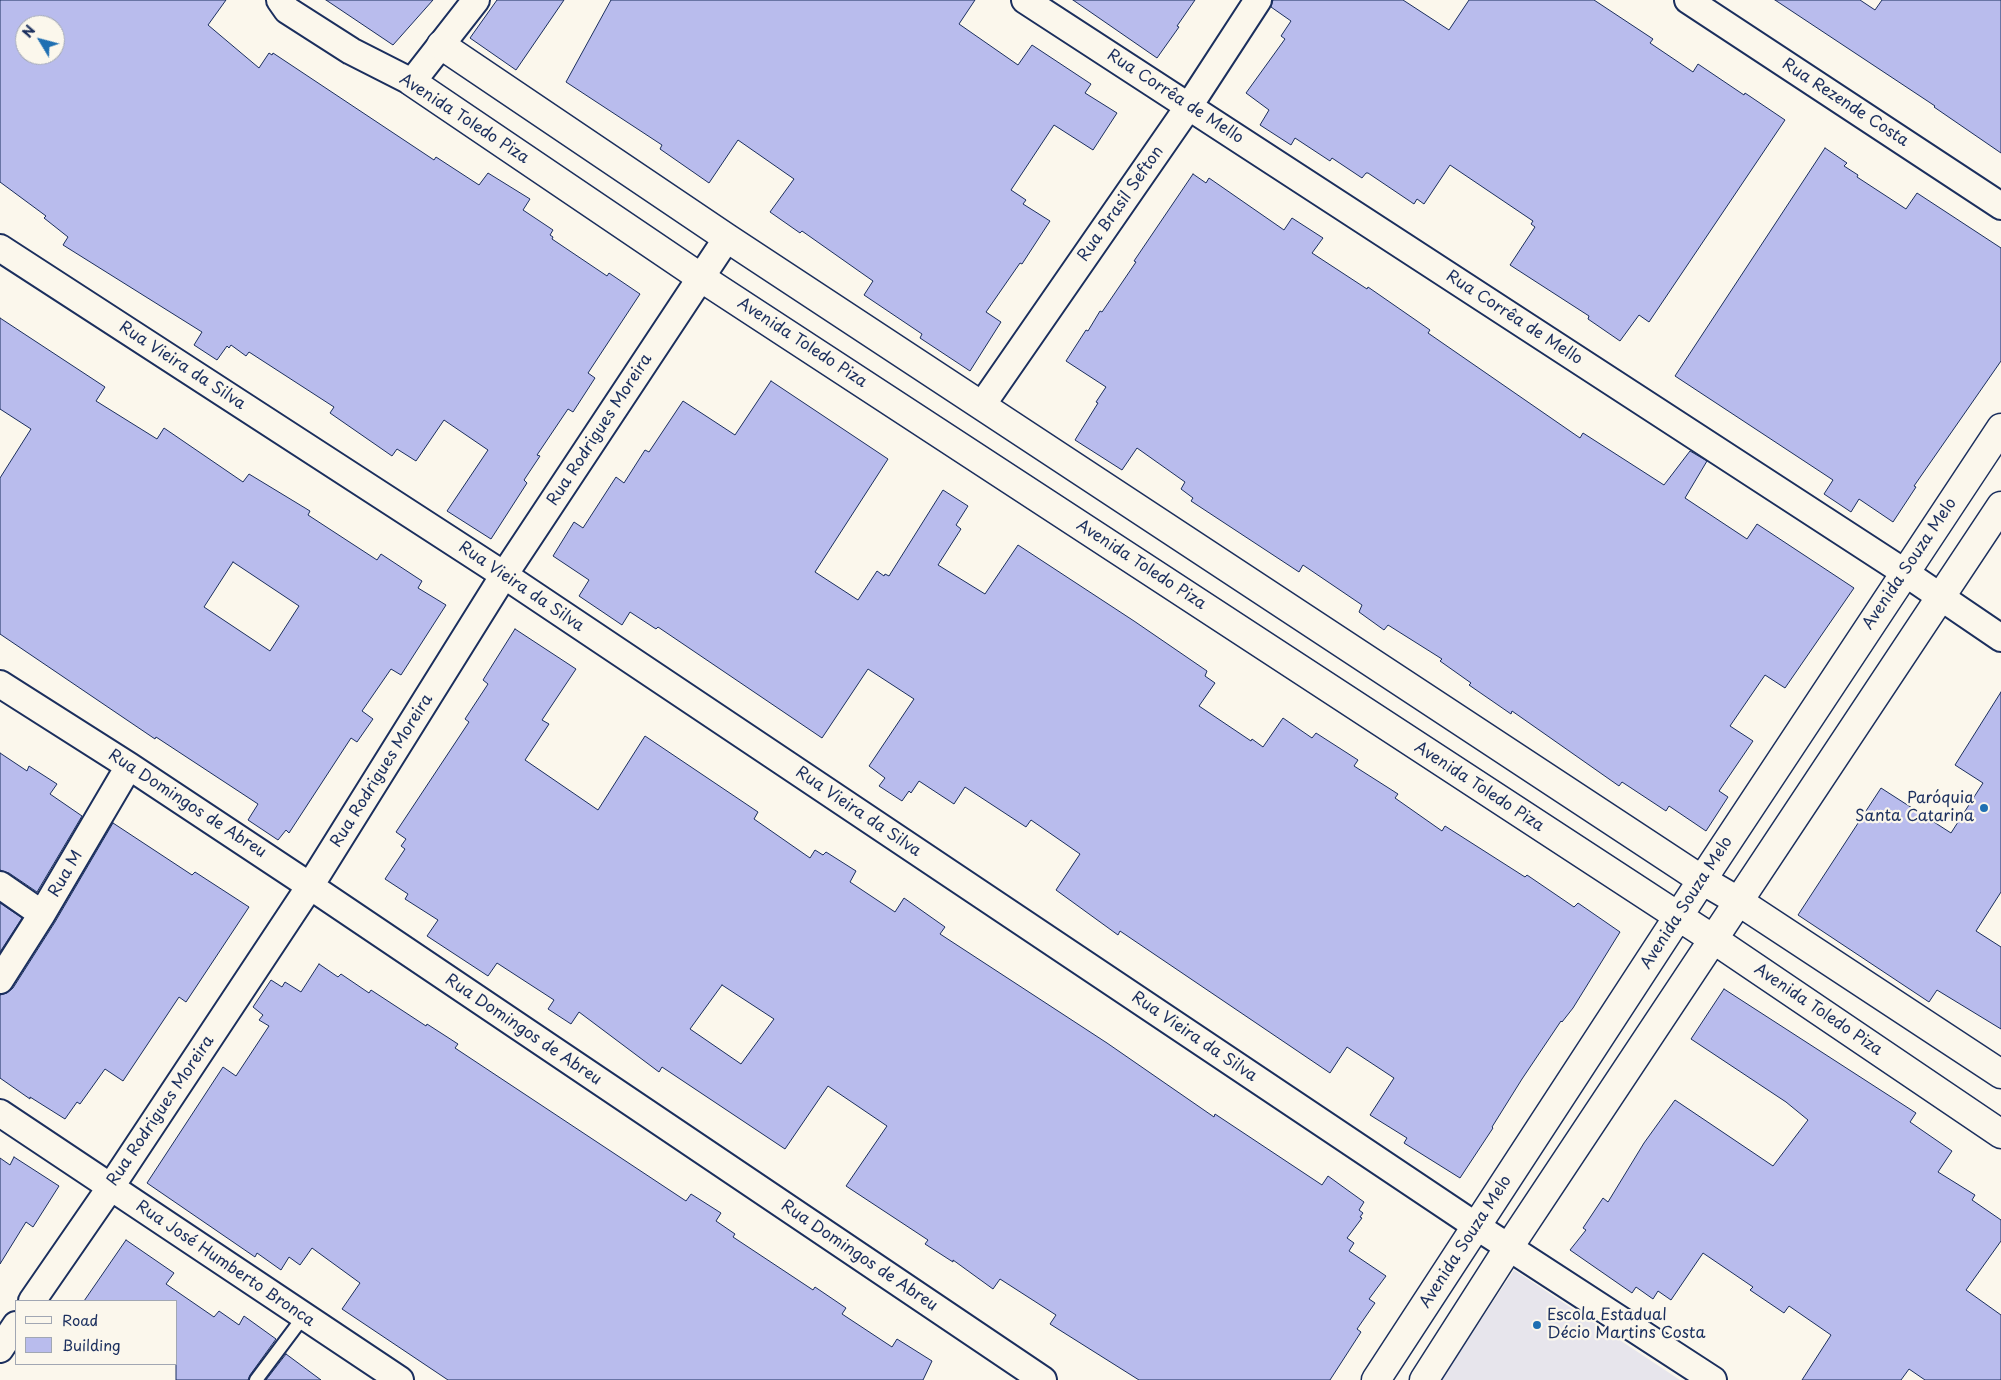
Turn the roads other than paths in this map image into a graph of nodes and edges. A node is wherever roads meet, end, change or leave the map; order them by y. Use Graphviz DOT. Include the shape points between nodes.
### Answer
graph roads {
  1 [pos="280,0"];
  2 [pos="476,0"];
  3 [pos="1026,0"];
  4 [pos="1258,0"];
  5 [pos="1688,0"];
  6 [pos="441,45"];
  7 [pos="412,82"];
  8 [pos="1189,106"];
  9 [pos="2001,206"];
  10 [pos="727,238"];
  11 [pos="0,248"];
  12 [pos="700,277"];
  13 [pos="982,405"];
  14 [pos="2001,428"];
  15 [pos="2001,506"];
  16 [pos="1904,572"];
  17 [pos="504,575"];
  18 [pos="1940,598"];
  19 [pos="2001,638"];
  20 [pos="0,684"];
  21 [pos="129,766"];
  22 [pos="1702,880"];
  23 [pos="0,884"];
  24 [pos="310,886"];
  25 [pos="1738,901"];
  26 [pos="42,914"];
  27 [pos="1678,918"];
  28 [pos="1714,940"];
  29 [pos="0,980"];
  30 [pos="2001,1074"];
  31 [pos="0,1113"];
  32 [pos="2001,1134"];
  33 [pos="110,1188"];
  34 [pos="1476,1226"];
  35 [pos="1509,1247"];
  36 [pos="33,1300"];
  37 [pos="304,1316"];
  38 [pos="15,1326"];
  39 [pos="0,1349"];
  40 [pos="256,1380"];
  41 [pos="400,1380"];
  42 [pos="1043,1380"];
  43 [pos="1376,1380"];
  44 [pos="1424,1380"];
  45 [pos="1713,1380"];
  1 -- 7 [label="street, Avenida Toledo Piza" via="287,10 351,51"];
  2 -- 6 [label="street"];
  3 -- 8 [label="street, Rua Corrêa de Mello"];
  4 -- 8 [label="street, Rua Brasil Sefton"];
  5 -- 9 [label="street, Rua Rezende Costa"];
  6 -- 7 [label="street"];
  6 -- 10 [label="street"];
  7 -- 12 [label="street, Avenida Toledo Piza"];
  8 -- 13 [label="street, Rua Brasil Sefton"];
  8 -- 16 [label="street, Rua Corrêa de Mello"];
  10 -- 12 [label="street, Rua Rodrigues Moreira"];
  10 -- 13 [label="street"];
  11 -- 17 [label="street, Rua Vieira da Silva"];
  12 -- 17 [label="street, Rua Rodrigues Moreira"];
  12 -- 27 [label="street, Avenida Toledo Piza"];
  13 -- 22 [label="street"];
  14 -- 16 [label="street, Avenida Souza Melo"];
  15 -- 18 [label="street"];
  16 -- 18 [label="street, Rua Corrêa de Mello"];
  16 -- 22 [label="street, Avenida Souza Melo"];
  17 -- 24 [label="street, Rua Rodrigues Moreira"];
  17 -- 34 [label="street, Rua Vieira da Silva"];
  18 -- 19 [label="street, Rua Corrêa de Mello"];
  18 -- 25 [label="street"];
  20 -- 21 [label="street, Rua Domingos de Abreu"];
  21 -- 24 [label="street, Rua Domingos de Abreu"];
  21 -- 26 [label="street, Rua M"];
  22 -- 25 [label="street"];
  22 -- 27 [label="street, Avenida Souza Melo"];
  23 -- 26 [label="street"];
  24 -- 33 [label="street, Rua Rodrigues Moreira"];
  24 -- 42 [label="street, Rua Domingos de Abreu"];
  25 -- 28 [label="street"];
  25 -- 30 [label="street"];
  26 -- 29 [label="street, Rua M"];
  27 -- 28 [label="street, Avenida Toledo Piza"];
  27 -- 34 [label="street, Avenida Souza Melo"];
  28 -- 32 [label="street, Avenida Toledo Piza"];
  28 -- 35 [label="street"];
  31 -- 33 [label="street, Rua José Humberto Bronca"];
  33 -- 36 [label="street, Rua Rodrigues Moreira"];
  33 -- 37 [label="street, Rua José Humberto Bronca"];
  34 -- 35 [label="street, Rua Vieira da Silva"];
  34 -- 43 [label="street, Avenida Souza Melo"];
  35 -- 44 [label="street"];
  35 -- 45 [label="street, Rua Vieira da Silva"];
  37 -- 40 [label="lane"];
  37 -- 41 [label="street, Rua José Humberto Bronca"];
  38 -- 39 [label="street"];
}
